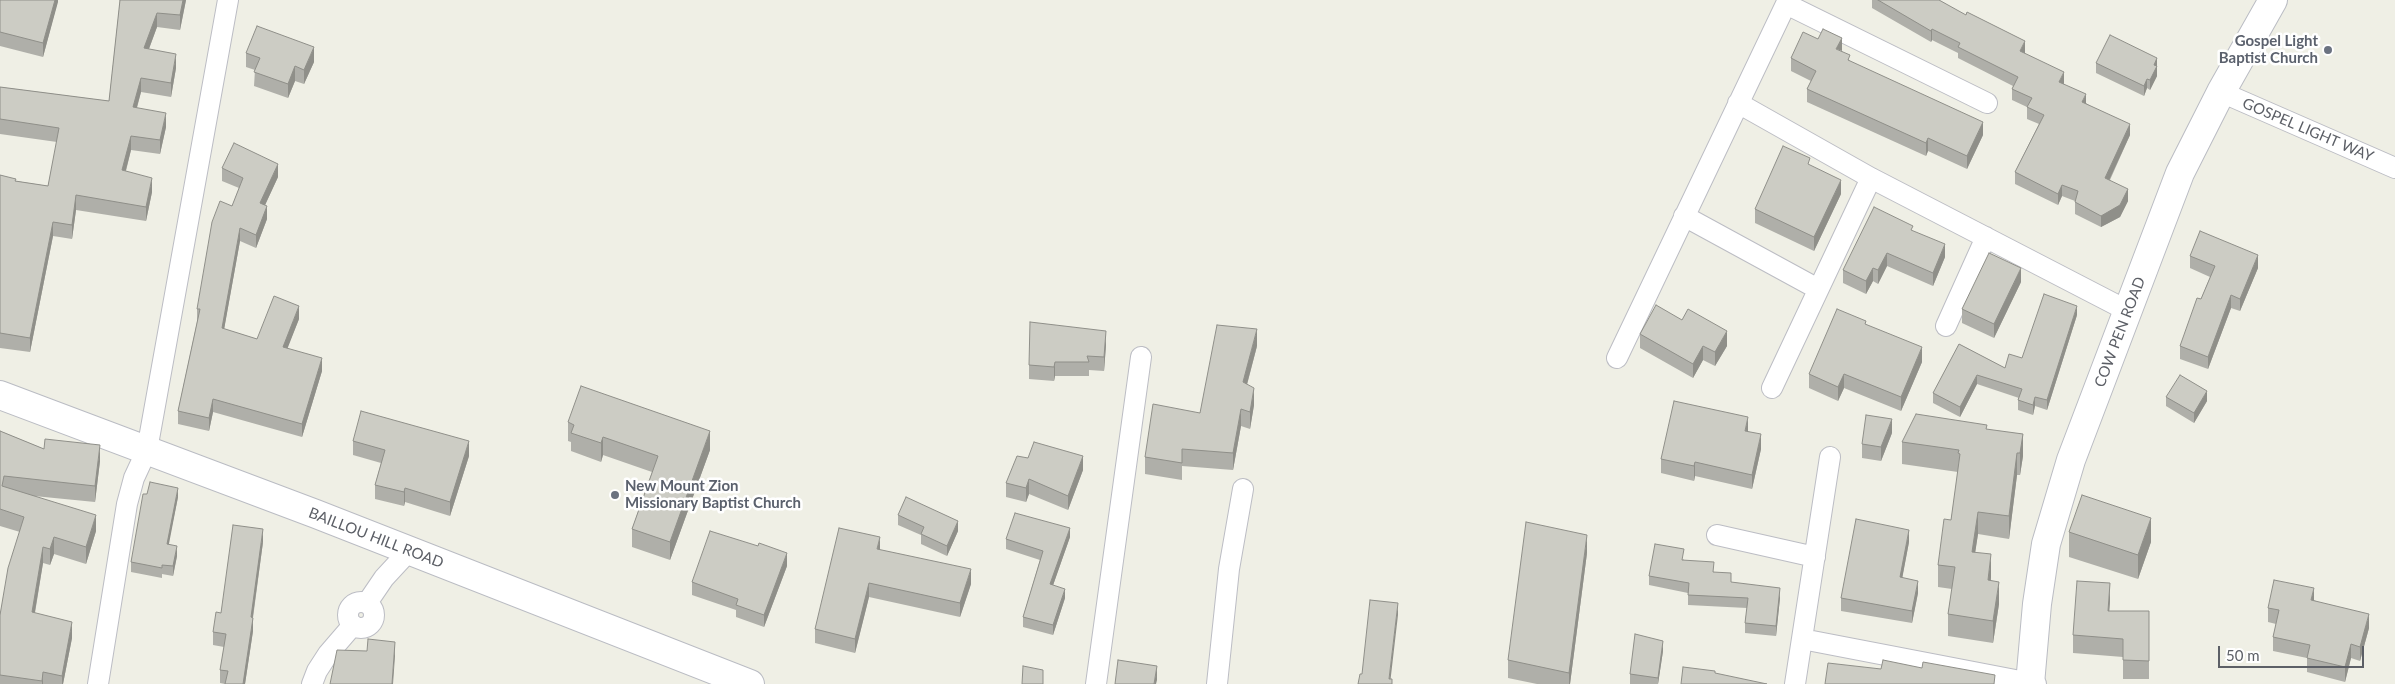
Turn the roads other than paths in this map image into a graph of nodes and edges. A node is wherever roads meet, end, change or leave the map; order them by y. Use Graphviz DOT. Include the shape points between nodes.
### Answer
graph roads {
  1 [pos="228,0"];
  2 [pos="2273,0"];
  3 [pos="2221,92"];
  4 [pos="1738,103"];
  5 [pos="1987,103"];
  6 [pos="2395,168"];
  7 [pos="1871,178"];
  8 [pos="1684,216"];
  9 [pos="1986,237"];
  10 [pos="1818,289"];
  11 [pos="2128,311"];
  12 [pos="1946,326"];
  13 [pos="1141,357"];
  14 [pos="1617,358"];
  15 [pos="1772,388"];
  16 [pos="0,395"];
  17 [pos="146,450"];
  18 [pos="1830,457"];
  19 [pos="1243,489"];
  20 [pos="1717,536"];
  21 [pos="409,550"];
  22 [pos="1815,557"];
  23 [pos="1802,640"];
  24 [pos="2032,683"];
  25 [pos="98,684"];
  26 [pos="312,684"];
  27 [pos="750,684"];
  28 [pos="1096,684"];
  29 [pos="1217,684"];
  30 [pos="1796,684"];
  1 -- 17 [label="street"];
  2 -- 3 [label="main road, COW PEN ROAD"];
  3 -- 6 [label="street, GOSPEL LIGHT WAY"];
  3 -- 11 [label="main road, COW PEN ROAD" via="2180,173"];
  4 -- 5 [label="street" via="1786,4"];
  4 -- 7 [label="street"];
  4 -- 8 [label="street"];
  7 -- 9 [label="street"];
  7 -- 10 [label="street"];
  8 -- 10 [label="street"];
  8 -- 14 [label="street"];
  9 -- 11 [label="street"];
  9 -- 12 [label="street"];
  10 -- 15 [label="street"];
  11 -- 24 [label="main road, COW PEN ROAD" via="2071,460 2046,544 2037,604"];
  13 -- 28 [label="street"];
  16 -- 17 [label="main road, BAILLOU HILL ROAD"];
  17 -- 21 [label="main road, BAILLOU HILL ROAD"];
  17 -- 25 [label="street" via="127,504"];
  18 -- 22 [label="street"];
  19 -- 29 [label="street" via="1229,569"];
  20 -- 22 [label="street"];
  21 -- 26 [label="street" via="366,603 350,608 349,620 353,625 328,654"];
  21 -- 27 [label="main road, BAILLOU HILL ROAD"];
  22 -- 23 [label="street"];
  23 -- 24 [label="street"];
  23 -- 30 [label="street"];
}
